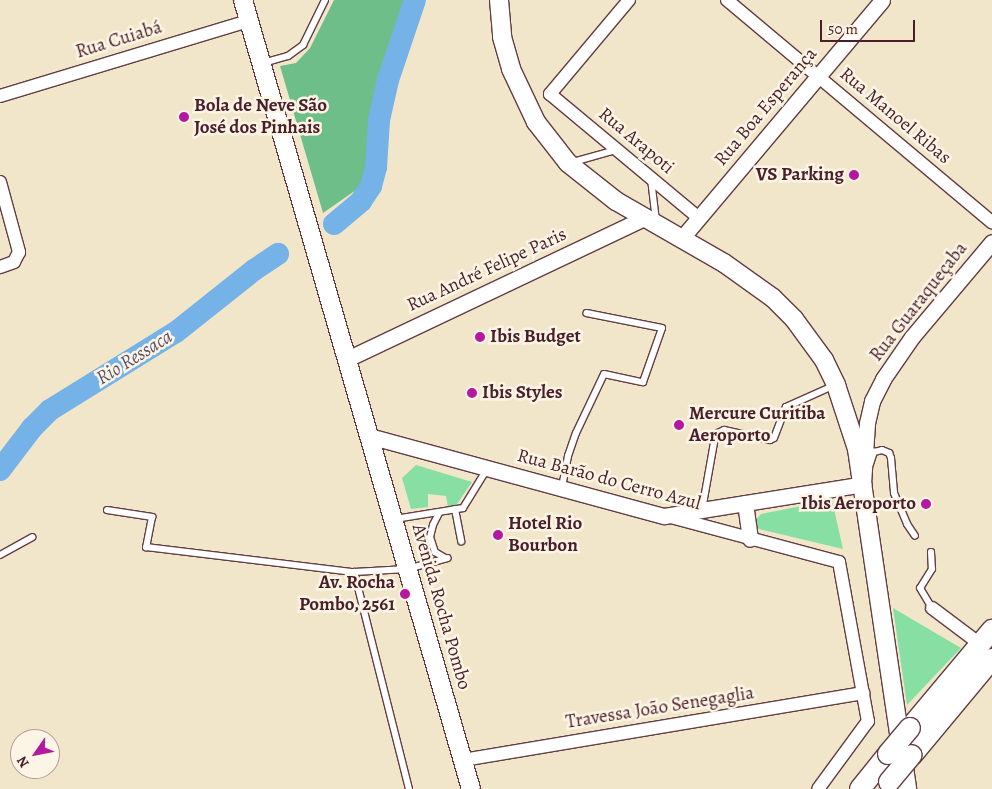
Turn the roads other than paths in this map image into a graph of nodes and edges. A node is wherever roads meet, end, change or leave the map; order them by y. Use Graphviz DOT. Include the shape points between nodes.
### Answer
graph roads {
  1 [pos="243,0"];
  2 [pos="324,0"];
  3 [pos="499,0"];
  4 [pos="629,0"];
  5 [pos="727,0"];
  6 [pos="882,0"];
  7 [pos="250,21"];
  8 [pos="262,64"];
  9 [pos="818,76"];
  10 [pos="0,96"];
  11 [pos="618,150"];
  12 [pos="568,163"];
  13 [pos="651,178"];
  14 [pos="0,182"];
  15 [pos="699,218"];
  16 [pos="650,221"];
  17 [pos="992,222"];
  18 [pos="681,239"];
  19 [pos="992,242"];
  20 [pos="0,268"];
  21 [pos="586,313"];
  22 [pos="347,359"];
  23 [pos="836,384"];
  24 [pos="369,436"];
  25 [pos="487,469"];
  26 [pos="863,484"];
  27 [pos="562,488"];
  28 [pos="745,503"];
  29 [pos="456,509"];
  30 [pos="107,510"];
  31 [pos="702,510"];
  32 [pos="439,513"];
  33 [pos="664,516"];
  34 [pos="393,519"];
  35 [pos="914,536"];
  36 [pos="32,537"];
  37 [pos="750,539"];
  38 [pos="461,541"];
  39 [pos="931,552"];
  40 [pos="0,555"];
  41 [pos="408,569"];
  42 [pos="354,572"];
  43 [pos="932,608"];
  44 [pos="988,645"];
  45 [pos="863,693"];
  46 [pos="463,760"];
  47 [pos="894,787"];
  48 [pos="409,789"];
  49 [pos="471,789"];
  50 [pos="818,789"];
  51 [pos="860,789"];
  1 -- 7 [label="main road, Avenida Rocha Pombo"];
  2 -- 8 [label="lane" via="299,49"];
  3 -- 12 [label="main road" via="502,36 514,76 536,122"];
  4 -- 11 [label="street, Rua Arapoti" via="550,94"];
  5 -- 9 [label="street, Rua Manoel Ribas"];
  6 -- 9 [label="street, Rua Boa Esperança"];
  7 -- 8 [label="main road, Avenida Rocha Pombo"];
  7 -- 10 [label="street, Rua Cuiabá"];
  8 -- 22 [label="main road, Avenida Rocha Pombo"];
  9 -- 15 [label="street, Rua Boa Esperança"];
  9 -- 17 [label="street, Rua Manoel Ribas"];
  11 -- 12 [label="lane"];
  11 -- 13 [label="street, Rua Arapoti"];
  12 -- 16 [label="main road" via="616,201"];
  13 -- 15 [label="street, Rua Arapoti"];
  13 -- 16 [label="lane"];
  14 -- 20 [label="street" via="18,246 18,258"];
  15 -- 18 [label="street, Rua Boa Esperança"];
  16 -- 18 [label="main road"];
  16 -- 22 [label="street, Rua André Felipe Paris"];
  18 -- 23 [label="main road" via="739,273 773,298 809,338"];
  19 -- 26 [label="street, Rua Guaraqueçaba" via="912,337 883,379 872,400 867,423"];
  21 -- 27 [label="lane" via="662,328 643,382 604,374 584,413 568,456"];
  22 -- 24 [label="main road, Avenida Rocha Pombo"];
  23 -- 26 [label="main road" via="855,441"];
  23 -- 31 [label="lane" via="786,407 774,438 770,440 724,430 718,433"];
  24 -- 25 [label="street, Rua Barão do Cerro Azul"];
  24 -- 34 [label="main road, Avenida Rocha Pombo"];
  25 -- 27 [label="street, Rua Barão do Cerro Azul"];
  25 -- 29 [label="lane" via="462,508"];
  26 -- 28 [label="street"];
  26 -- 35 [label="lane" via="874,452 882,450 889,453 894,493"];
  26 -- 47 [label="main road"];
  27 -- 33 [label="street, Rua Barão do Cerro Azul"];
  28 -- 31 [label="street"];
  28 -- 37 [label="street"];
  29 -- 32 [label="lane"];
  29 -- 38 [label="lane"];
  30 -- 42 [label="lane" via="152,517 146,547"];
  31 -- 33 [label="street"];
  32 -- 34 [label="lane"];
  32 -- 41 [label="lane" via="430,537 435,552 442,557 450,557"];
  33 -- 37 [label="street, Rua Barão do Cerro Azul"];
  34 -- 41 [label="main road, Avenida Rocha Pombo"];
  36 -- 40 [label="lane"];
  37 -- 45 [label="street, Rua Barão do Cerro Azul" via="839,562"];
  39 -- 43 [label="lane" via="932,569 920,588"];
  41 -- 42 [label="lane"];
  41 -- 46 [label="main road, Avenida Rocha Pombo"];
  42 -- 48 [label="lane"];
  43 -- 44 [label="street"];
  44 -- 47 [label="highway, bridge" via="912,755"];
  44 -- 51 [label="highway, bridge" via="910,728"];
  45 -- 46 [label="street, Travessa João Senegaglia"];
  45 -- 50 [label="street" via="868,721"];
  46 -- 49 [label="main road, Avenida Rocha Pombo"];
}
